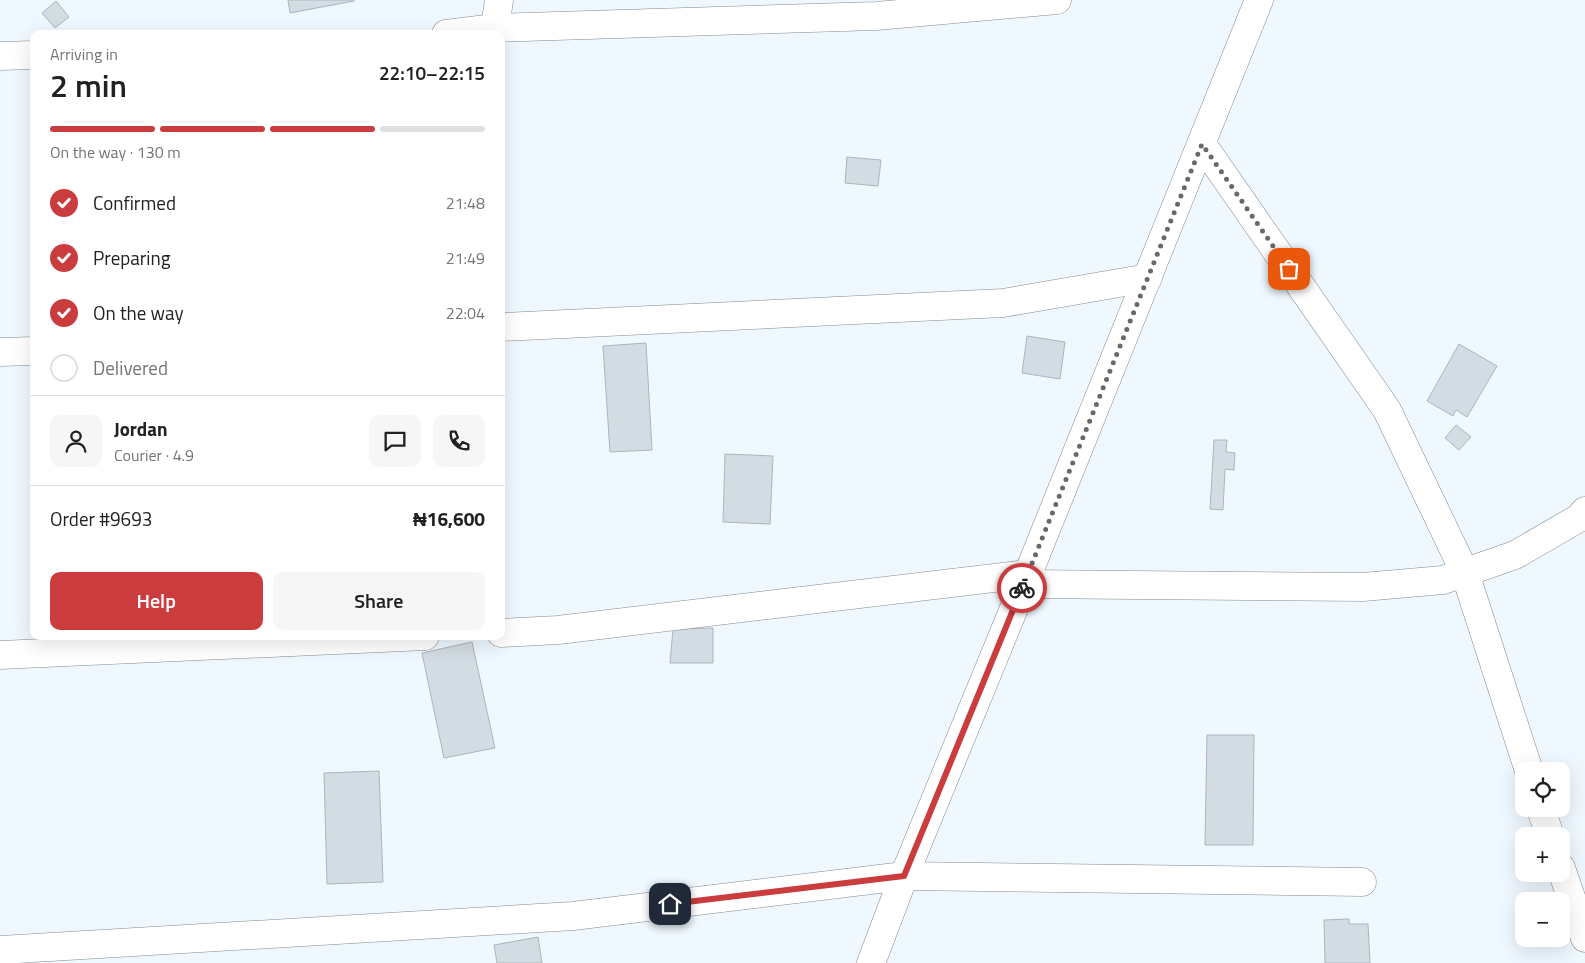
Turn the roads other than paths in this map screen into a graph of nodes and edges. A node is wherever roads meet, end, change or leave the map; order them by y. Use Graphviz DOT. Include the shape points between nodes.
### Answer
graph roads {
  1 [pos="500,0"];
  2 [pos="1057,0"];
  3 [pos="1259,0"];
  4 [pos="495,28"];
  5 [pos="479,30"];
  6 [pos="30,55"];
  7 [pos="0,56"];
  8 [pos="1202,144"];
  9 [pos="1148,278"];
  10 [pos="505,327"];
  11 [pos="30,351"];
  12 [pos="0,352"];
  13 [pos="1583,521"];
  14 [pos="1465,572"];
  15 [pos="1026,579"];
  16 [pos="505,633"];
  17 [pos="341,640"];
  18 [pos="0,656"];
  19 [pos="1526,762"];
  20 [pos="904,876"];
  21 [pos="1362,882"];
  22 [pos="1566,882"];
  23 [pos="1585,938"];
  24 [pos="0,950"];
  25 [pos="871,963"];
  1 -- 4 [label="street"];
  2 -- 4 [label="street" via="876,16"];
  3 -- 8 [label="street"];
  4 -- 5 [label="street"];
  6 -- 7 [label="street"];
  8 -- 9 [label="street"];
  8 -- 14 [label="street" via="1387,410"];
  9 -- 10 [label="street" via="1003,303"];
  9 -- 15 [label="street"];
  11 -- 12 [label="street"];
  13 -- 14 [label="street" via="1515,555"];
  14 -- 15 [label="street" via="1444,580 1363,587"];
  14 -- 19 [label="street"];
  15 -- 16 [label="street" via="558,630"];
  15 -- 20 [label="street"];
  17 -- 18 [label="street"];
  20 -- 21 [label="street"];
  20 -- 24 [label="street" via="573,916"];
  20 -- 25 [label="street"];
  22 -- 23 [label="street"];
}
